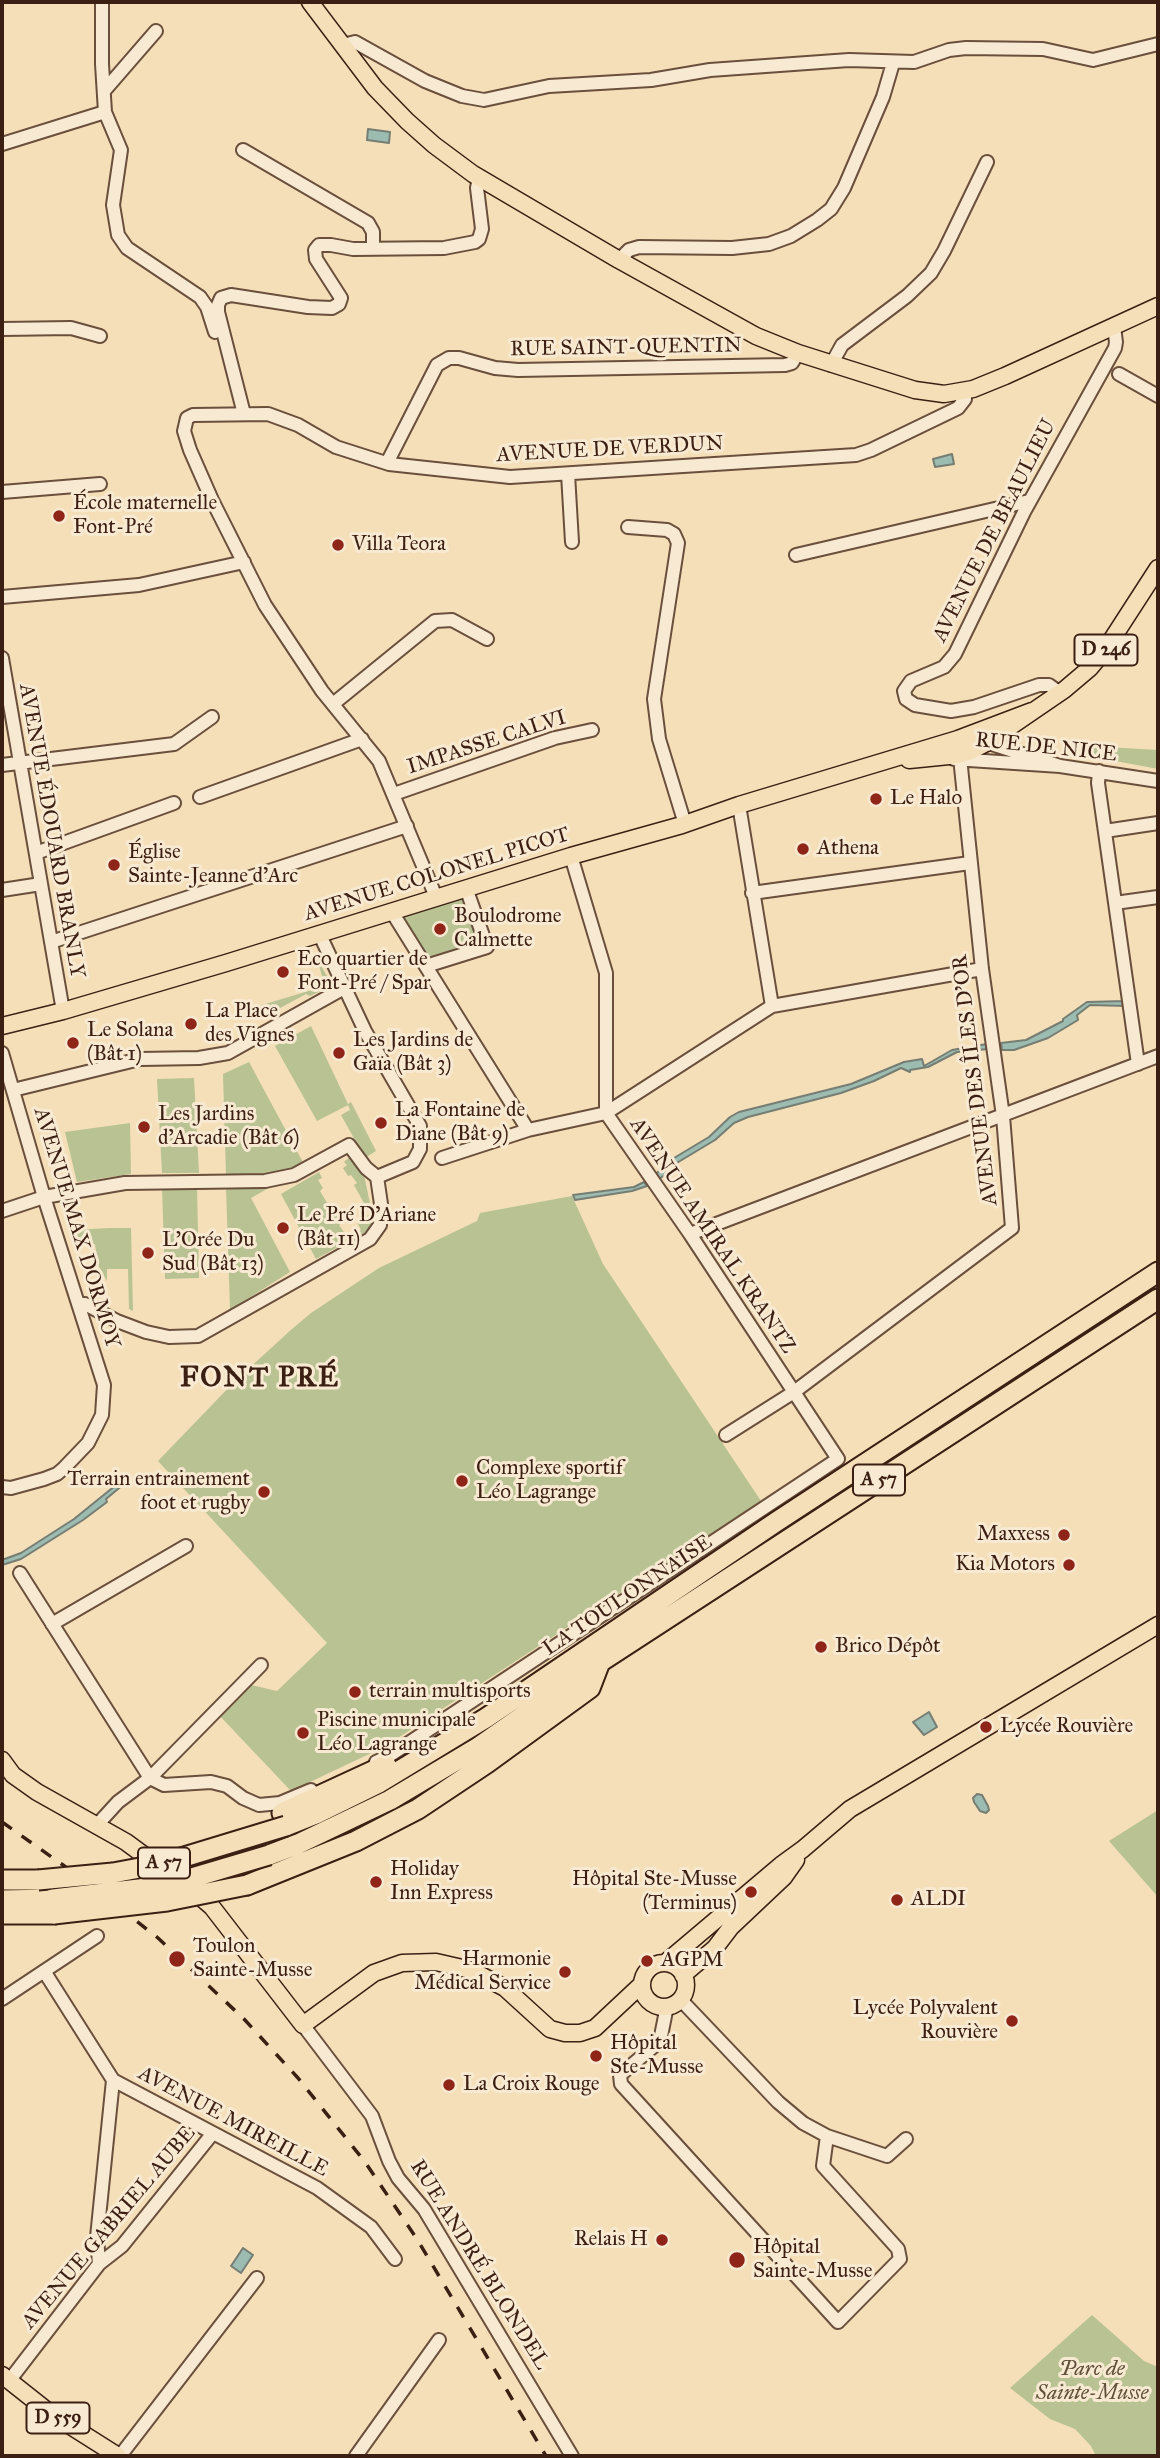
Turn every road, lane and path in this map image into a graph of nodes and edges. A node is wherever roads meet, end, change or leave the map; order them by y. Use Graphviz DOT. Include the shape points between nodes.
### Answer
graph roads {
  1 [pos="102,2"];
  2 [pos="310,2"];
  3 [pos="156,31"];
  4 [pos="1158,44"];
  5 [pos="343,45"];
  6 [pos="893,63"];
  7 [pos="104,91"];
  8 [pos="105,112"];
  9 [pos="2,144"];
  10 [pos="243,150"];
  11 [pos="987,162"];
  12 [pos="479,177"];
  13 [pos="373,249"];
  14 [pos="619,260"];
  15 [pos="1158,306"];
  16 [pos="1114,327"];
  17 [pos="2,329"];
  18 [pos="100,337"];
  19 [pos="798,354"];
  20 [pos="831,365"];
  21 [pos="234,371"];
  22 [pos="1119,374"];
  23 [pos="965,390"];
  24 [pos="1158,396"];
  25 [pos="244,414"];
  26 [pos="387,463"];
  27 [pos="568,474"];
  28 [pos="100,484"];
  29 [pos="2,492"];
  30 [pos="1029,501"];
  31 [pos="628,527"];
  32 [pos="572,542"];
  33 [pos="796,555"];
  34 [pos="244,562"];
  35 [pos="1158,568"];
  36 [pos="2,597"];
  37 [pos="487,639"];
  38 [pos="2,658"];
  39 [pos="3,673"];
  40 [pos="1060,693"];
  41 [pos="333,704"];
  42 [pos="1031,711"];
  43 [pos="212,717"];
  44 [pos="1012,726"];
  45 [pos="592,730"];
  46 [pos="362,739"];
  47 [pos="988,742"];
  48 [pos="959,751"];
  49 [pos="1020,752"];
  50 [pos="884,762"];
  51 [pos="19,763"];
  52 [pos="2,765"];
  53 [pos="1060,766"];
  54 [pos="1100,772"];
  55 [pos="1158,781"];
  56 [pos="394,794"];
  57 [pos="200,797"];
  58 [pos="174,803"];
  59 [pos="739,805"];
  60 [pos="1158,823"];
  61 [pos="685,824"];
  62 [pos="407,826"];
  63 [pos="1105,831"];
  64 [pos="36,853"];
  65 [pos="571,856"];
  66 [pos="970,863"];
  67 [pos="41,884"];
  68 [pos="466,888"];
  69 [pos="2,890"];
  70 [pos="752,893"];
  71 [pos="436,897"];
  72 [pos="1158,897"];
  73 [pos="1115,903"];
  74 [pos="392,912"];
  75 [pos="319,933"];
  76 [pos="51,942"];
  77 [pos="426,966"];
  78 [pos="982,969"];
  79 [pos="344,988"];
  80 [pos="772,1006"];
  81 [pos="63,1011"];
  82 [pos="2,1026"];
  83 [pos="2,1053"];
  84 [pos="1158,1056"];
  85 [pos="1138,1064"];
  86 [pos="13,1090"];
  87 [pos="606,1114"];
  88 [pos="1003,1116"];
  89 [pos="528,1130"];
  90 [pos="442,1158"];
  91 [pos="377,1177"];
  92 [pos="44,1196"];
  93 [pos="2,1211"];
  94 [pos="690,1234"];
  95 [pos="1158,1272"];
  96 [pos="1158,1299"];
  97 [pos="78,1304"];
  98 [pos="794,1392"];
  99 [pos="726,1435"];
  100 [pos="2,1487"];
  101 [pos="187,1546"];
  102 [pos="20,1573"];
  103 [pos="52,1624"];
  104 [pos="1158,1625"];
  105 [pos="600,1662"];
  106 [pos="261,1665"];
  107 [pos="2,1760"];
  108 [pos="150,1778"];
  109 [pos="97,1825"];
  110 [pos="803,1849"];
  111 [pos="2,1880"];
  112 [pos="2,1900"];
  113 [pos="53,1907"];
  114 [pos="2,1914"];
  115 [pos="97,1936"];
  116 [pos="666,1963"];
  117 [pos="44,1971"];
  118 [pos="683,1975"];
  119 [pos="642,1984"];
  120 [pos="2,1998"];
  121 [pos="648,2000"];
  122 [pos="674,2003"];
  123 [pos="622,2005"];
  124 [pos="303,2025"];
  125 [pos="113,2080"];
  126 [pos="213,2133"];
  127 [pos="827,2136"];
  128 [pos="906,2139"];
  129 [pos="395,2259"];
  130 [pos="99,2264"];
  131 [pos="257,2278"];
  132 [pos="439,2340"];
  133 [pos="5,2378"];
  134 [pos="119,2456"];
  135 [pos="356,2456"];
  136 [pos="572,2456"];
  1 -- 7 [label="street"];
  2 -- 5 [label="main road"];
  3 -- 7 [label="street"];
  4 -- 6 [label="street" via="1096,60 1043,49 972,47"];
  5 -- 6 [label="street" via="359,44 425,81 475,99 494,100 558,84 651,80 721,69 849,60"];
  5 -- 12 [label="main road" via="407,121"];
  6 -- 14 [label="street" via="882,102 844,188 831,209 817,220 769,244 639,247"];
  7 -- 8 [label="street"];
  8 -- 9 [label="street"];
  8 -- 21 [label="street" via="121,150 113,205 120,241 203,299 223,357"];
  10 -- 13 [label="street" via="368,223"];
  11 -- 20 [label="street" via="931,272 842,345"];
  12 -- 13 [label="street" via="479,239 444,248"];
  12 -- 14 [label="main road"];
  13 -- 21 [label="street" via="326,244 317,248 316,259 341,298 336,307 224,296 217,308"];
  14 -- 19 [label="main road"];
  15 -- 16 [label="main road"];
  16 -- 23 [label="main road"];
  16 -- 30 [label="street, AVENUE DE BEAULIEU" via="1115,348"];
  17 -- 18 [label="street" via="71,328"];
  19 -- 20 [label="main road"];
  19 -- 26 [label="street, RUE SAINT-QUENTIN" via="788,365 518,370 449,358 437,365"];
  20 -- 23 [label="main road" via="915,390 944,394"];
  21 -- 25 [label="street"];
  22 -- 24 [label="street"];
  23 -- 27 [label="street, AVENUE DE VERDUN" via="958,408 856,455"];
  25 -- 26 [label="street, AVENUE DE VERDUN" via="275,415 329,444"];
  25 -- 34 [label="street, AVENUE DE VERDUN" via="193,415 186,420 184,435"];
  26 -- 27 [label="street, AVENUE DE VERDUN" via="496,476"];
  27 -- 32 [label="street"];
  28 -- 29 [label="street"];
  30 -- 33 [label="street"];
  30 -- 40 [label="street, AVENUE DE BEAULIEU" via="955,654 939,670 911,681 904,695 923,707 957,711 1039,685 1049,685"];
  31 -- 61 [label="street" via="667,530 678,543 654,699 659,740"];
  34 -- 36 [label="street" via="152,583"];
  34 -- 41 [label="street" via="275,621"];
  35 -- 40 [label="main road, AVENUE COLONEL PICOT / D 246" via="1105,650"];
  37 -- 41 [label="street" via="452,620 435,621"];
  38 -- 39 [label="street, AVENUE ÉDOUARD BRANLY"];
  39 -- 51 [label="street, AVENUE ÉDOUARD BRANLY"];
  40 -- 42 [label="main road, AVENUE COLONEL PICOT / D 246"];
  41 -- 46 [label="street"];
  42 -- 44 [label="main road, AVENUE COLONEL PICOT / D 246"];
  42 -- 48 [label="main road, AVENUE COLONEL PICOT / D 246"];
  43 -- 51 [label="street" via="174,744"];
  44 -- 47 [label="main road, AVENUE COLONEL PICOT / D 246"];
  44 -- 49 [label="street, RUE DE NICE" via="1013,744"];
  45 -- 56 [label="street, IMPASSE CALVI" via="555,738"];
  46 -- 56 [label="street" via="379,761"];
  46 -- 57 [label="street"];
  47 -- 48 [label="main road, AVENUE COLONEL PICOT / D 246"];
  47 -- 49 [label="street, RUE DE NICE"];
  48 -- 50 [label="main road, AVENUE COLONEL PICOT"];
  48 -- 50 [label="main road, AVENUE COLONEL PICOT / D 246"];
  48 -- 53 [label="street, RUE DE NICE"];
  48 -- 66 [label="street, AVENUE DES ÎLES D'OR"];
  49 -- 53 [label="street"];
  50 -- 59 [label="main road, AVENUE COLONEL PICOT"];
  51 -- 52 [label="street"];
  51 -- 64 [label="street, AVENUE ÉDOUARD BRANLY"];
  53 -- 54 [label="street, RUE DE NICE"];
  54 -- 55 [label="street, RUE DE NICE"];
  54 -- 63 [label="street"];
  56 -- 62 [label="street"];
  58 -- 64 [label="street"];
  59 -- 61 [label="main road, AVENUE COLONEL PICOT"];
  59 -- 70 [label="street"];
  60 -- 63 [label="street"];
  61 -- 65 [label="main road, AVENUE COLONEL PICOT"];
  62 -- 71 [label="street"];
  62 -- 76 [label="street"];
  63 -- 73 [label="street"];
  64 -- 67 [label="street, AVENUE ÉDOUARD BRANLY"];
  65 -- 68 [label="main road, AVENUE COLONEL PICOT"];
  65 -- 87 [label="street, AVENUE AMIRAL KRANTZ" via="606,974"];
  66 -- 70 [label="street"];
  66 -- 78 [label="street, AVENUE DES ÎLES D'OR"];
  67 -- 69 [label="street"];
  67 -- 76 [label="street, AVENUE ÉDOUARD BRANLY"];
  68 -- 71 [label="main road, AVENUE COLONEL PICOT"];
  68 -- 77 [label="street" via="487,947"];
  70 -- 80 [label="street"];
  71 -- 74 [label="main road, AVENUE COLONEL PICOT"];
  72 -- 73 [label="street"];
  73 -- 85 [label="street"];
  74 -- 75 [label="main road, AVENUE COLONEL PICOT"];
  74 -- 77 [label="street"];
  75 -- 79 [label="street"];
  75 -- 81 [label="main road, AVENUE COLONEL PICOT"];
  76 -- 81 [label="street, AVENUE ÉDOUARD BRANLY"];
  77 -- 89 [label="street"];
  78 -- 80 [label="street"];
  78 -- 88 [label="street, AVENUE DES ÎLES D'OR"];
  79 -- 86 [label="street" via="228,1053 140,1059"];
  79 -- 91 [label="street" via="420,1126 420,1149 414,1162"];
  80 -- 87 [label="street"];
  81 -- 82 [label="main road, AVENUE COLONEL PICOT"];
  83 -- 86 [label="street, AVENUE MAX DORMOY"];
  84 -- 85 [label="street"];
  85 -- 88 [label="street"];
  86 -- 92 [label="street, AVENUE MAX DORMOY"];
  87 -- 89 [label="street"];
  87 -- 94 [label="street, AVENUE AMIRAL KRANTZ"];
  88 -- 94 [label="street"];
  88 -- 98 [label="street, AVENUE DES ÎLES D'OR" via="1012,1228"];
  89 -- 90 [label="street"];
  91 -- 92 [label="street" via="349,1145 294,1175 265,1181 125,1183"];
  91 -- 97 [label="street" via="380,1225 370,1238 198,1336 146,1332"];
  92 -- 93 [label="street"];
  92 -- 97 [label="street, AVENUE MAX DORMOY"];
  94 -- 98 [label="street, AVENUE AMIRAL KRANTZ"];
  95 -- 111 [label="highway, LA TOULONNAISE / A 57, bridge" via="486,1718 366,1789 161,1864 113,1874"];
  96 -- 105 [label="highway, LA TOULONNAISE / A 57"];
  97 -- 100 [label="street, AVENUE MAX DORMOY" via="104,1385 102,1415 88,1443 57,1474"];
  98 -- 99 [label="street"];
  98 -- 108 [label="street, AVENUE AMIRAL KRANTZ" via="838,1460 389,1756 281,1803 259,1805 211,1782 164,1785"];
  101 -- 103 [label="street"];
  102 -- 103 [label="street"];
  103 -- 108 [label="street"];
  104 -- 110 [label="main road" via="860,1802"];
  105 -- 113 [label="highway, LA TOULONNAISE / A 57, bridge" via="440,1771 298,1844 188,1880"];
  105 -- 113 [label="highway, bridge" via="590,1688 487,1763 418,1809 313,1859 224,1891 167,1901"];
  106 -- 108 [label="street"];
  107 -- 109 [label="main road, RUE ANDRÉ BLONDEL" via="13,1775 37,1792"];
  108 -- 109 [label="street"];
  109 -- 124 [label="main road, RUE ANDRÉ BLONDEL" via="199,1895"];
  110 -- 116 [label="main road"];
  110 -- 118 [label="main road" via="783,1877"];
  112 -- 113 [label="highway, LA TOULONNAISE / A 57"];
  113 -- 114 [label="highway"];
  115 -- 117 [label="street"];
  116 -- 118 [label="main road"];
  116 -- 119 [label="main road" via="652,1966"];
  117 -- 120 [label="street"];
  117 -- 125 [label="street, AVENUE MIREILLE"];
  118 -- 122 [label="main road" via="685,1990"];
  119 -- 121 [label="main road"];
  119 -- 123 [label="main road"];
  121 -- 122 [label="main road" via="657,2006"];
  121 -- 123 [label="main road"];
  122 -- 127 [label="street" via="778,2102"];
  122 -- 127 [label="street" via="660,2041 620,2075 621,2084 838,2322 900,2259 898,2249 823,2166"];
  123 -- 124 [label="main road" via="595,2028 565,2033 550,2029 487,1977 452,1965 411,1963 374,1973"];
  124 -- 136 [label="street, RUE ANDRÉ BLONDEL" via="372,2116 398,2178 424,2209"];
  125 -- 126 [label="street, AVENUE MIREILLE"];
  125 -- 130 [label="street" via="97,2237"];
  126 -- 129 [label="street, AVENUE MIREILLE" via="317,2188 371,2227"];
  126 -- 130 [label="street, AVENUE GABRIEL AUBE" via="122,2246"];
  127 -- 128 [label="street" via="887,2156"];
  130 -- 133 [label="street, AVENUE GABRIEL AUBE"];
  131 -- 134 [label="street"];
  132 -- 135 [label="street"];
  133 -- 134 [label="main road, D 559"];
}
